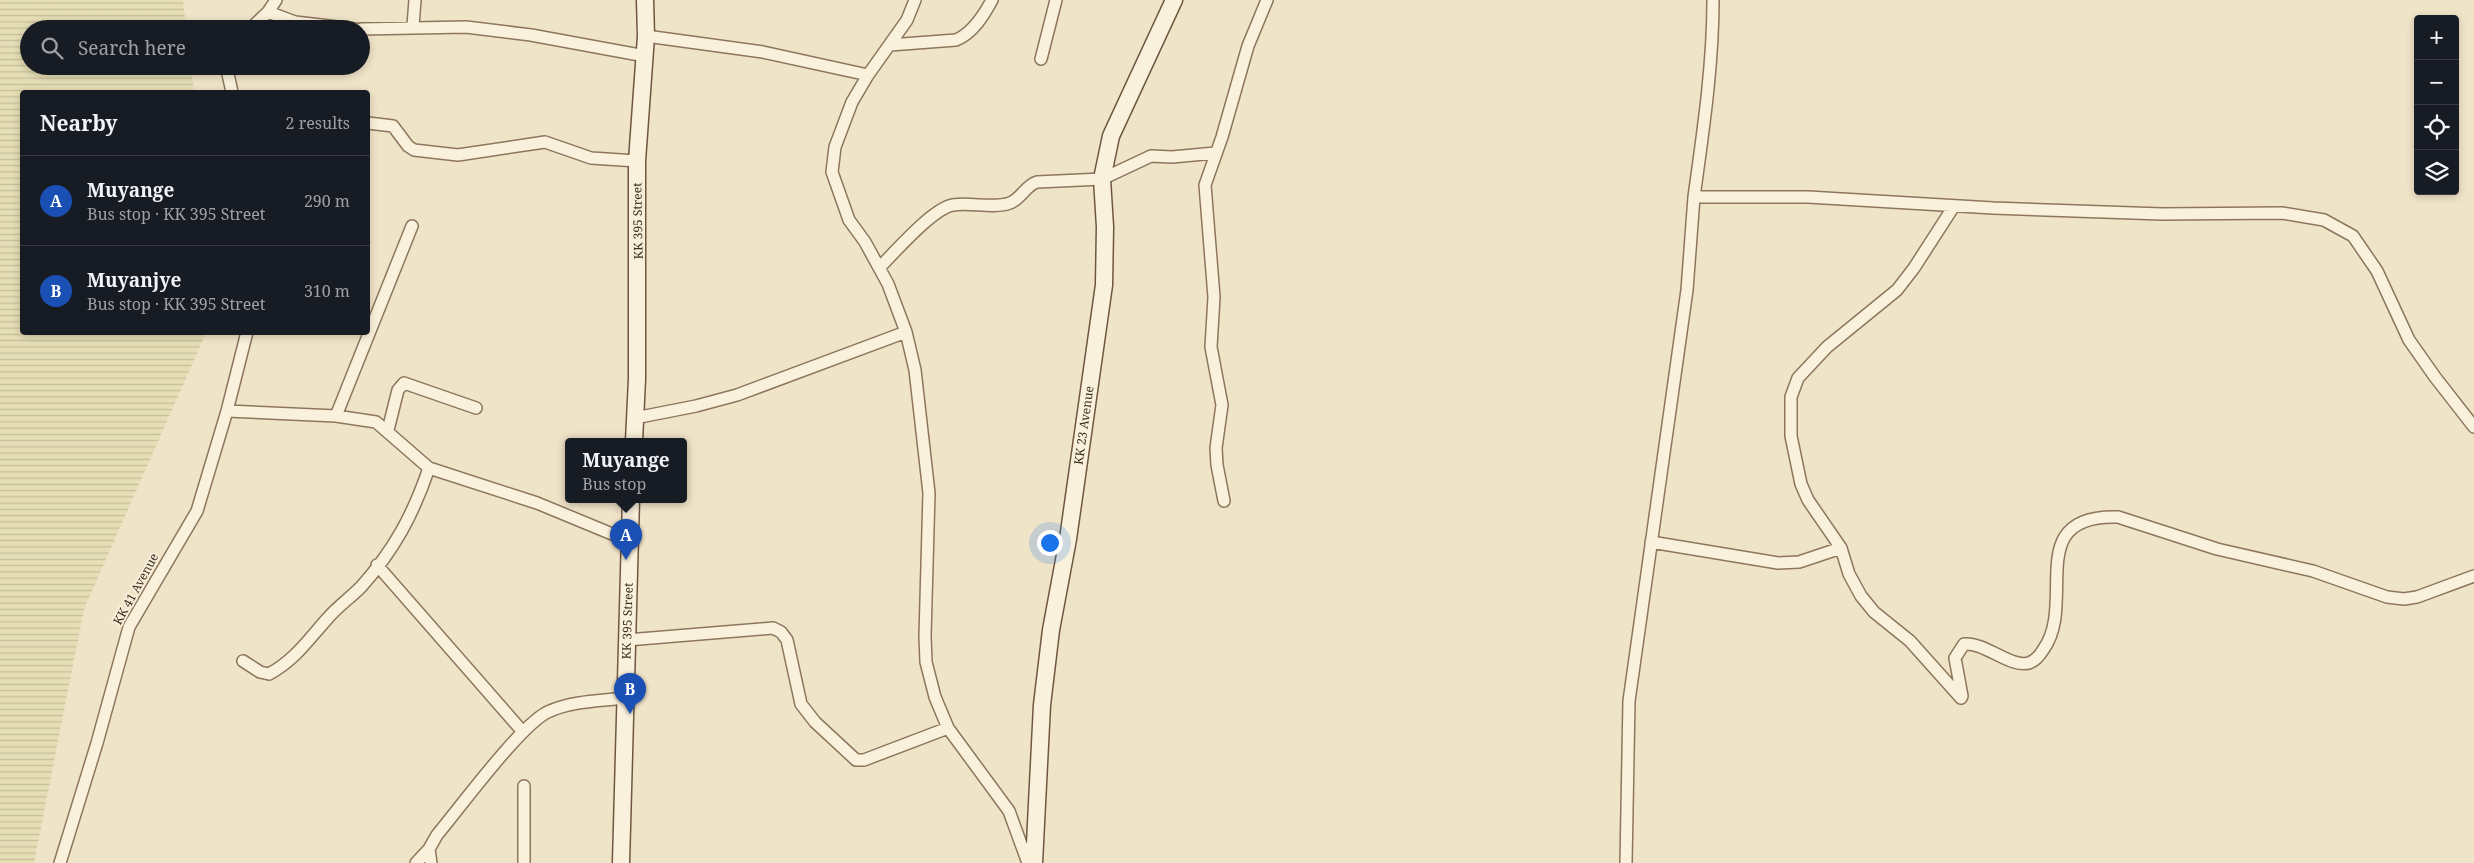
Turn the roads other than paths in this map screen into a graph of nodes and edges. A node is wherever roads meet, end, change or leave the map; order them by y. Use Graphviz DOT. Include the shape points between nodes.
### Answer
graph roads {
  1 [pos="276,0"];
  2 [pos="415,0"];
  3 [pos="645,0"];
  4 [pos="915,0"];
  5 [pos="992,0"];
  6 [pos="1056,0"];
  7 [pos="1174,0"];
  8 [pos="1267,0"];
  9 [pos="1713,0"];
  10 [pos="268,12"];
  11 [pos="260,20"];
  12 [pos="290,20"];
  13 [pos="413,26"];
  14 [pos="370,28"];
  15 [pos="646,36"];
  16 [pos="890,45"];
  17 [pos="645,56"];
  18 [pos="1040,58"];
  19 [pos="228,75"];
  20 [pos="868,75"];
  21 [pos="232,90"];
  22 [pos="370,123"];
  23 [pos="1216,153"];
  24 [pos="637,161"];
  25 [pos="1102,179"];
  26 [pos="1694,197"];
  27 [pos="1954,206"];
  28 [pos="412,226"];
  29 [pos="880,267"];
  30 [pos="906,332"];
  31 [pos="246,335"];
  32 [pos="476,408"];
  33 [pos="227,412"];
  34 [pos="336,416"];
  35 [pos="635,418"];
  36 [pos="2474,427"];
  37 [pos="388,430"];
  38 [pos="634,438"];
  39 [pos="429,468"];
  40 [pos="1224,501"];
  41 [pos="631,503"];
  42 [pos="629,541"];
  43 [pos="1651,542"];
  44 [pos="1841,548"];
  45 [pos="377,565"];
  46 [pos="2474,576"];
  47 [pos="627,640"];
  48 [pos="243,662"];
  49 [pos="625,698"];
  50 [pos="948,728"];
  51 [pos="523,732"];
  52 [pos="524,786"];
  53 [pos="429,849"];
  54 [pos="60,863"];
  55 [pos="416,863"];
  56 [pos="431,863"];
  57 [pos="524,863"];
  58 [pos="621,863"];
  59 [pos="1028,863"];
  60 [pos="1034,863"];
  61 [pos="1626,863"];
  1 -- 10 [label="street"];
  2 -- 13 [label="street"];
  3 -- 15 [label="main road, KK 395 Street"];
  4 -- 16 [label="street" via="907,20"];
  5 -- 16 [label="street" via="979,21 956,40"];
  6 -- 18 [label="street"];
  7 -- 25 [label="main road, KK 23 Avenue" via="1111,136"];
  8 -- 23 [label="street" via="1248,46"];
  9 -- 26 [label="street" via="1704,128"];
  10 -- 11 [label="street"];
  10 -- 12 [label="street"];
  13 -- 14 [label="street"];
  13 -- 17 [label="street" via="475,28 531,35"];
  15 -- 17 [label="main road, KK 395 Street"];
  15 -- 20 [label="street" via="763,52"];
  16 -- 20 [label="street"];
  17 -- 24 [label="main road, KK 395 Street"];
  19 -- 21 [label="street"];
  20 -- 29 [label="street" via="852,102 835,147 832,172 849,220"];
  22 -- 24 [label="street" via="394,126 414,150 458,155 545,142 591,158"];
  23 -- 25 [label="street" via="1151,156"];
  23 -- 40 [label="street" via="1205,185 1214,297 1211,347 1222,405 1217,465"];
  24 -- 35 [label="main road, KK 395 Street" via="639,260"];
  25 -- 29 [label="street" via="1033,184 1016,200 1005,204 950,205 925,222"];
  25 -- 60 [label="main road, KK 23 Avenue" via="1104,285 1068,539 1051,630 1042,705"];
  26 -- 27 [label="street" via="1808,196"];
  26 -- 43 [label="street" via="1687,290"];
  27 -- 36 [label="street" via="2162,214 2282,213 2324,220 2353,236 2377,271 2409,340"];
  27 -- 44 [label="street" via="1897,290 1826,347 1798,378 1791,397 1791,436 1801,484 1808,500"];
  28 -- 34 [label="street"];
  29 -- 30 [label="street"];
  30 -- 35 [label="street" via="737,395"];
  30 -- 50 [label="street" via="915,370 929,493 926,662 935,697"];
  31 -- 33 [label="street, KK 41 Avenue"];
  32 -- 37 [label="street" via="404,383 398,390"];
  33 -- 34 [label="street"];
  33 -- 54 [label="street, KK 41 Avenue" via="197,511 128,627"];
  34 -- 37 [label="street" via="376,422"];
  35 -- 38 [label="main road, KK 395 Street"];
  37 -- 39 [label="street"];
  39 -- 42 [label="street" via="537,503"];
  39 -- 45 [label="street" via="407,524"];
  41 -- 42 [label="main road, KK 395 Street"];
  42 -- 47 [label="main road, KK 395 Street"];
  43 -- 44 [label="street" via="1778,564 1799,562"];
  43 -- 61 [label="street" via="1629,701"];
  44 -- 46 [label="street" via="1849,574 1861,596 1874,612 1910,640 1961,698 1955,658 1964,644 1972,643 2014,661 2028,663 2039,657 2049,642 2056,616 2057,554 2066,536 2078,524 2102,517 2118,518 2217,549 2313,570 2387,597 2417,597"];
  45 -- 48 [label="street" via="360,588 278,670 269,674 260,672"];
  45 -- 51 [label="street"];
  47 -- 49 [label="main road, KK 395 Street"];
  47 -- 50 [label="street" via="773,628 781,632 787,640 801,704 815,722 856,760 864,760"];
  49 -- 51 [label="street" via="566,705 547,711"];
  49 -- 58 [label="main road, KK 395 Street"];
  50 -- 59 [label="street" via="1009,811"];
  51 -- 53 [label="street" via="437,835"];
  52 -- 57 [label="street"];
  53 -- 55 [label="street"];
  53 -- 56 [label="street"];
}
